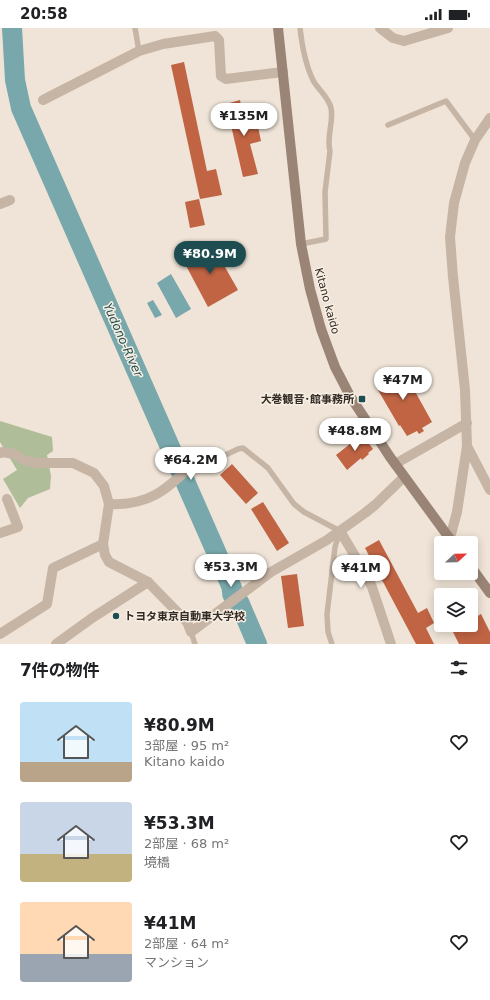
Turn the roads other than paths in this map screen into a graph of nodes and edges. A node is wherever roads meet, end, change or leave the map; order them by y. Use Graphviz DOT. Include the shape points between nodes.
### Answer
graph roads {
  1 [pos="135,28"];
  2 [pos="278,28"];
  3 [pos="300,28"];
  4 [pos="380,28"];
  5 [pos="448,28"];
  6 [pos="139,51"];
  7 [pos="283,72"];
  8 [pos="43,100"];
  9 [pos="490,118"];
  10 [pos="388,125"];
  11 [pos="476,140"];
  12 [pos="301,244"];
  13 [pos="467,423"];
  14 [pos="467,446"];
  15 [pos="0,453"];
  16 [pos="193,464"];
  17 [pos="395,464"];
  18 [pos="485,469"];
  19 [pos="404,477"];
  20 [pos="490,490"];
  21 [pos="7,499"];
  22 [pos="108,504"];
  23 [pos="340,531"];
  24 [pos="0,533"];
  25 [pos="448,536"];
  26 [pos="453,536"];
  27 [pos="103,544"];
  28 [pos="478,577"];
  29 [pos="148,582"];
  30 [pos="490,593"];
  31 [pos="191,632"];
  32 [pos="0,634"];
  33 [pos="56,644"];
  34 [pos="195,644"];
  35 [pos="332,644"];
  36 [pos="391,644"];
  1 -- 6 [label="lane"];
  2 -- 7 [label="main road, Kitano kaido"];
  3 -- 12 [label="lane" via="307,64 315,83 331,107 328,146 330,151 325,192 326,239"];
  4 -- 5 [label="street" via="393,38 404,41"];
  6 -- 7 [label="street" via="163,44 215,36 219,40 221,76 226,79"];
  6 -- 8 [label="street"];
  7 -- 12 [label="main road, Kitano kaido"];
  9 -- 11 [label="street"];
  10 -- 11 [label="lane" via="446,101"];
  11 -- 13 [label="street" via="460,177 450,237"];
  12 -- 17 [label="main road, Kitano kaido" via="317,317 335,367 350,396"];
  13 -- 14 [label="street"];
  13 -- 17 [label="street"];
  14 -- 18 [label="street"];
  14 -- 26 [label="street"];
  15 -- 22 [label="street" via="14,454 37,463 73,463 94,473 104,486"];
  16 -- 22 [label="street" via="174,482 152,497 126,505"];
  16 -- 23 [label="lane" via="196,461 217,459 243,448 268,468 294,504"];
  17 -- 19 [label="main road, Kitano kaido"];
  18 -- 20 [label="street"];
  19 -- 23 [label="street" via="375,505"];
  19 -- 25 [label="main road, Kitano kaido"];
  21 -- 24 [label="street" via="18,527"];
  22 -- 27 [label="street"];
  23 -- 31 [label="street" via="271,572"];
  23 -- 35 [label="lane" via="335,547 327,614"];
  23 -- 36 [label="street" via="372,587"];
  27 -- 29 [label="street" via="109,562"];
  27 -- 32 [label="street" via="53,568 47,604"];
  28 -- 30 [label="main road"];
  29 -- 31 [label="street" via="187,622"];
  29 -- 33 [label="street"];
  31 -- 34 [label="lane"];
}
